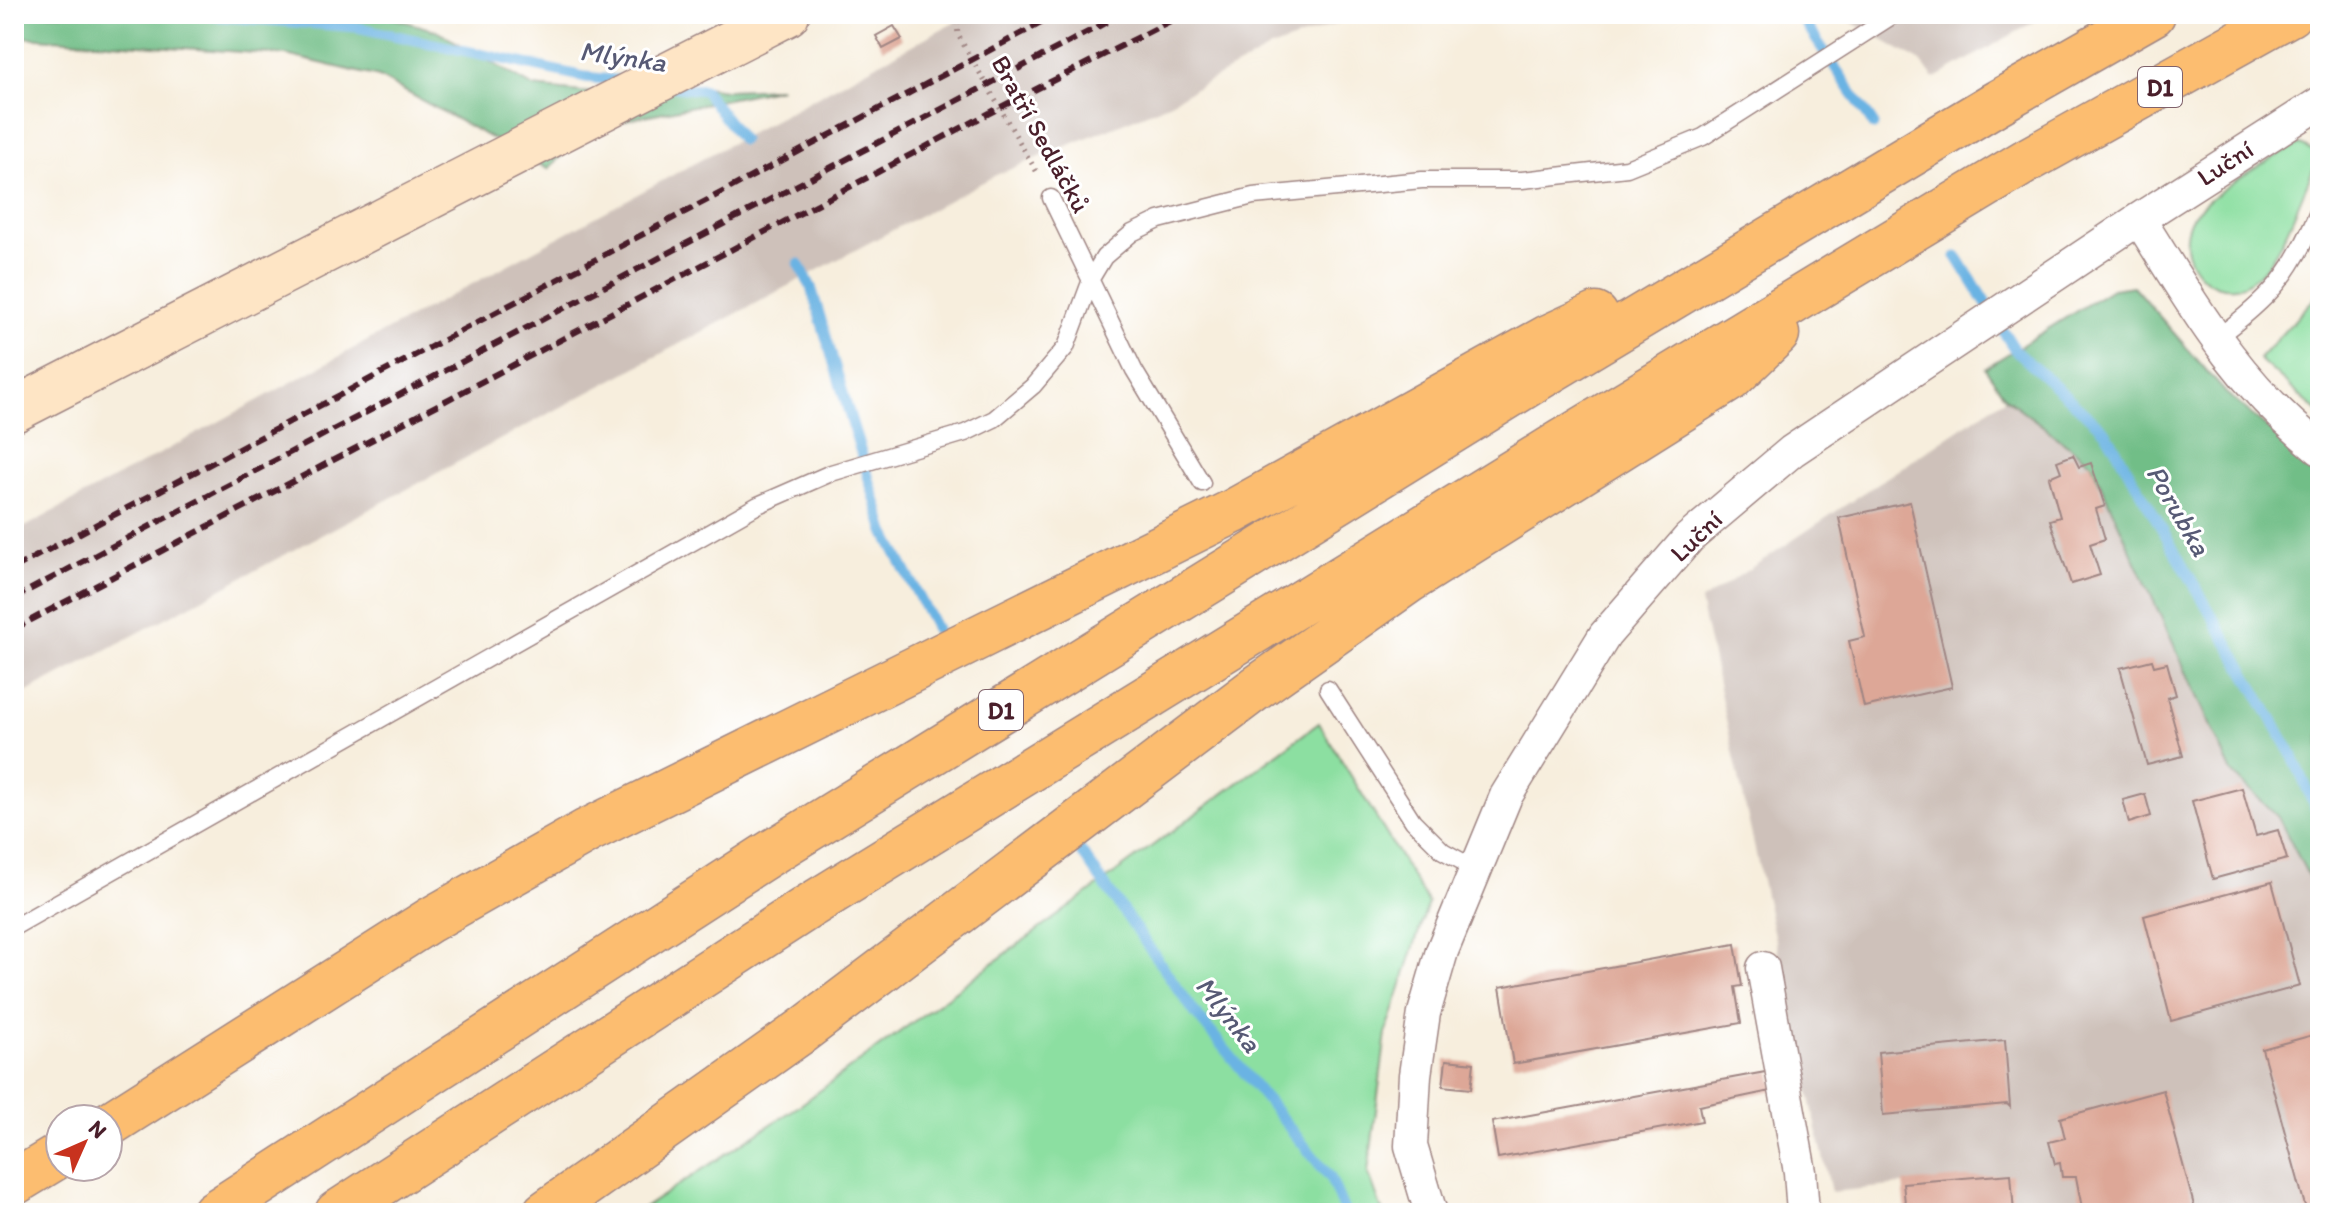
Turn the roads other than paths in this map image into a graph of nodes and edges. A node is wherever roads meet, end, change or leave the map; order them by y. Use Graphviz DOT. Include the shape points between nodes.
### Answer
graph roads {
  1 [pos="787,14"];
  2 [pos="1895,14"];
  3 [pos="2153,14"];
  4 [pos="2290,14"];
  5 [pos="2320,103"];
  6 [pos="1051,198"];
  7 [pos="2320,208"];
  8 [pos="2139,219"];
  9 [pos="1799,223"];
  10 [pos="1092,277"];
  11 [pos="1834,280"];
  12 [pos="2215,339"];
  13 [pos="14,410"];
  14 [pos="2320,449"];
  15 [pos="1202,483"];
  16 [pos="1328,689"];
  17 [pos="1474,868"];
  18 [pos="14,927"];
  19 [pos="1763,968"];
  20 [pos="124,1115"];
  21 [pos="44,1165"];
  22 [pos="14,1183"];
  23 [pos="214,1213"];
  24 [pos="337,1213"];
  25 [pos="545,1213"];
  26 [pos="1431,1213"];
  27 [pos="1803,1213"];
  1 -- 13 [label="street"];
  2 -- 10 [label="lane" via="1703,137 1627,168 1240,198 1159,220 1132,233 1104,257"];
  3 -- 9 [label="highway, D1"];
  4 -- 11 [label="highway, D1" via="2028,160"];
  5 -- 8 [label="street, Luční"];
  6 -- 10 [label="lane, Bratří Sedláčků"];
  7 -- 12 [label="lane" via="2276,289"];
  8 -- 12 [label="street"];
  8 -- 17 [label="street, Luční" via="1792,451 1689,538 1597,647 1506,796"];
  9 -- 20 [label="highway" via="1548,337 1234,511 587,831 430,920"];
  9 -- 23 [label="highway, D1" via="1517,391 764,857"];
  10 -- 15 [label="lane, Bratří Sedláčků" via="1134,370"];
  10 -- 18 [label="lane" via="1066,347 1015,404 994,419 965,433 831,473 758,505"];
  11 -- 24 [label="highway, D1" via="822,899"];
  11 -- 25 [label="highway" via="1730,379 1410,580 1255,689 802,1031"];
  12 -- 14 [label="street" via="2258,393"];
  16 -- 17 [label="lane" via="1413,821 1443,851"];
  17 -- 26 [label="street, Luční" via="1424,1013 1415,1075 1411,1146"];
  19 -- 27 [label="street"];
  21 -- 22 [label="highway"];
}
